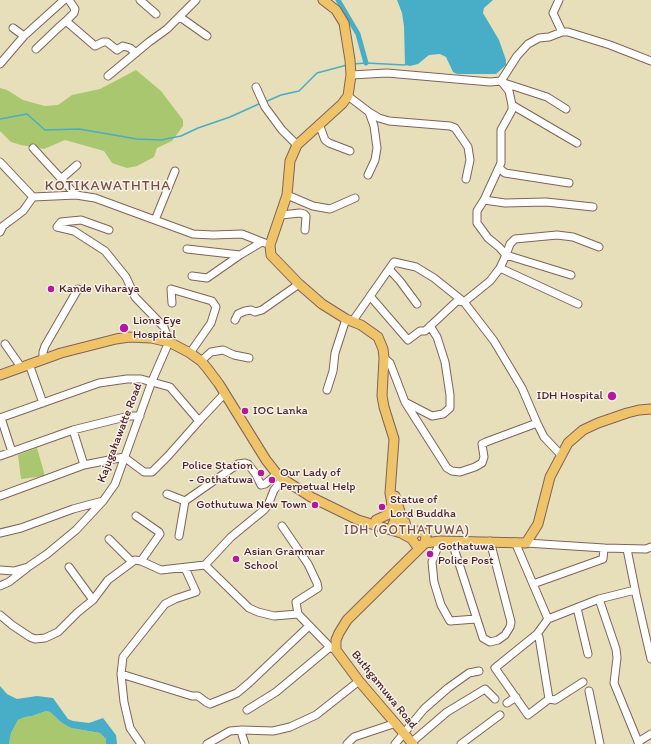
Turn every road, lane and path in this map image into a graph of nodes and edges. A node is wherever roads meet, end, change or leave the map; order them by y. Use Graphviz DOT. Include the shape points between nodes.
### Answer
graph roads {
  1 [pos="64,0"];
  2 [pos="70,0"];
  3 [pos="140,0"];
  4 [pos="196,0"];
  5 [pos="323,0"];
  6 [pos="558,0"];
  7 [pos="156,14"];
  8 [pos="180,18"];
  9 [pos="66,21"];
  10 [pos="13,28"];
  11 [pos="562,32"];
  12 [pos="24,36"];
  13 [pos="207,36"];
  14 [pos="36,49"];
  15 [pos="136,53"];
  16 [pos="651,61"];
  17 [pos="0,64"];
  18 [pos="350,68"];
  19 [pos="108,76"];
  20 [pos="501,82"];
  21 [pos="256,88"];
  22 [pos="348,96"];
  23 [pos="512,105"];
  24 [pos="566,110"];
  25 [pos="369,112"];
  26 [pos="319,124"];
  27 [pos="577,143"];
  28 [pos="297,145"];
  29 [pos="33,148"];
  30 [pos="350,151"];
  31 [pos="0,162"];
  32 [pos="77,166"];
  33 [pos="499,168"];
  34 [pos="175,171"];
  35 [pos="368,175"];
  36 [pos="466,178"];
  37 [pos="61,179"];
  38 [pos="569,183"];
  39 [pos="76,195"];
  40 [pos="287,195"];
  41 [pos="33,198"];
  42 [pos="355,198"];
  43 [pos="484,200"];
  44 [pos="593,207"];
  45 [pos="281,215"];
  46 [pos="155,220"];
  47 [pos="109,230"];
  48 [pos="305,230"];
  49 [pos="0,232"];
  50 [pos="266,243"];
  51 [pos="599,247"];
  52 [pos="187,250"];
  53 [pos="506,255"];
  54 [pos="240,256"];
  55 [pos="500,268"];
  56 [pos="389,269"];
  57 [pos="571,275"];
  58 [pos="192,276"];
  59 [pos="299,284"];
  60 [pos="78,289"];
  61 [pos="370,296"];
  62 [pos="464,302"];
  63 [pos="172,303"];
  64 [pos="417,304"];
  65 [pos="578,304"];
  66 [pos="235,320"];
  67 [pos="349,321"];
  68 [pos="430,326"];
  69 [pos="169,342"];
  70 [pos="5,344"];
  71 [pos="190,353"];
  72 [pos="249,358"];
  73 [pos="384,358"];
  74 [pos="43,359"];
  75 [pos="201,361"];
  76 [pos="25,365"];
  77 [pos="0,375"];
  78 [pos="152,381"];
  79 [pos="327,390"];
  80 [pos="225,393"];
  81 [pos="405,402"];
  82 [pos="43,403"];
  83 [pos="651,409"];
  84 [pos="140,416"];
  85 [pos="0,418"];
  86 [pos="199,421"];
  87 [pos="537,423"];
  88 [pos="73,430"];
  89 [pos="12,452"];
  90 [pos="561,455"];
  91 [pos="0,456"];
  92 [pos="124,457"];
  93 [pos="84,465"];
  94 [pos="280,476"];
  95 [pos="391,485"];
  96 [pos="166,494"];
  97 [pos="0,496"];
  98 [pos="103,501"];
  99 [pos="185,501"];
  100 [pos="392,504"];
  101 [pos="136,516"];
  102 [pos="350,516"];
  103 [pos="376,520"];
  104 [pos="282,526"];
  105 [pos="399,526"];
  106 [pos="421,532"];
  107 [pos="0,534"];
  108 [pos="179,536"];
  109 [pos="109,539"];
  110 [pos="412,541"];
  111 [pos="440,541"];
  112 [pos="490,541"];
  113 [pos="452,542"];
  114 [pos="515,542"];
  115 [pos="424,543"];
  116 [pos="526,543"];
  117 [pos="651,547"];
  118 [pos="604,548"];
  119 [pos="627,549"];
  120 [pos="408,559"];
  121 [pos="141,561"];
  122 [pos="132,562"];
  123 [pos="205,565"];
  124 [pos="69,566"];
  125 [pos="28,567"];
  126 [pos="185,568"];
  127 [pos="0,570"];
  128 [pos="533,584"];
  129 [pos="0,586"];
  130 [pos="635,590"];
  131 [pos="599,599"];
  132 [pos="93,600"];
  133 [pos="577,608"];
  134 [pos="0,614"];
  135 [pos="298,614"];
  136 [pos="476,619"];
  137 [pos="548,619"];
  138 [pos="309,626"];
  139 [pos="537,634"];
  140 [pos="333,648"];
  141 [pos="650,650"];
  142 [pos="588,654"];
  143 [pos="651,659"];
  144 [pos="479,671"];
  145 [pos="121,674"];
  146 [pos="359,681"];
  147 [pos="583,682"];
  148 [pos="589,691"];
  149 [pos="516,697"];
  150 [pos="495,698"];
  151 [pos="549,698"];
  152 [pos="507,703"];
  153 [pos="247,710"];
  154 [pos="500,716"];
  155 [pos="396,724"];
  156 [pos="242,730"];
  157 [pos="404,733"];
  158 [pos="651,734"];
  159 [pos="412,743"];
  160 [pos="639,743"];
  161 [pos="141,744"];
  162 [pos="207,744"];
  163 [pos="245,744"];
  164 [pos="347,744"];
  165 [pos="395,744"];
  166 [pos="461,744"];
  167 [pos="600,744"];
  1 -- 12 [label="street"];
  2 -- 9 [label="street" via="75,9"];
  3 -- 7 [label="street"];
  4 -- 8 [label="street"];
  5 -- 18 [label="main road" via="336,10 344,23"];
  6 -- 11 [label="street" via="553,13"];
  8 -- 13 [label="street"];
  8 -- 15 [label="street"];
  9 -- 14 [label="street"];
  9 -- 15 [label="street" via="96,46 107,42 117,50 125,47"];
  10 -- 12 [label="street"];
  11 -- 16 [label="street"];
  11 -- 20 [label="street" via="528,44 517,56"];
  12 -- 17 [label="street"];
  15 -- 19 [label="street"];
  18 -- 20 [label="street"];
  18 -- 22 [label="main road"];
  20 -- 23 [label="street" via="508,91"];
  20 -- 24 [label="street" via="547,97"];
  21 -- 28 [label="street" via="264,107"];
  22 -- 25 [label="street"];
  22 -- 26 [label="main road"];
  23 -- 27 [label="street"];
  23 -- 33 [label="street" via="512,110 501,130"];
  25 -- 35 [label="street" via="377,148"];
  25 -- 36 [label="street" via="389,121 455,128 468,147 470,160"];
  26 -- 28 [label="main road"];
  26 -- 30 [label="street" via="325,140"];
  28 -- 40 [label="main road" via="290,161"];
  29 -- 37 [label="street"];
  31 -- 41 [label="street"];
  32 -- 37 [label="street"];
  33 -- 38 [label="street" via="505,174"];
  33 -- 43 [label="street"];
  34 -- 46 [label="street"];
  37 -- 39 [label="street"];
  39 -- 41 [label="street"];
  39 -- 46 [label="street" via="95,198"];
  40 -- 42 [label="street" via="313,206 330,209"];
  40 -- 45 [label="main road"];
  41 -- 49 [label="street" via="3,226"];
  43 -- 44 [label="street"];
  43 -- 53 [label="street" via="477,211 477,223"];
  45 -- 48 [label="street" via="304,214"];
  45 -- 50 [label="main road"];
  46 -- 50 [label="street" via="193,234 242,234"];
  47 -- 69 [label="street" via="81,220 61,222 57,227 74,231 106,251 126,276 135,297 164,327"];
  50 -- 54 [label="street"];
  50 -- 59 [label="main road" via="274,259"];
  51 -- 53 [label="street" via="573,237 557,235 515,239"];
  52 -- 54 [label="street"];
  53 -- 55 [label="street"];
  53 -- 57 [label="street"];
  54 -- 58 [label="street" via="207,278"];
  55 -- 62 [label="street" via="490,281"];
  55 -- 65 [label="street"];
  56 -- 61 [label="street"];
  56 -- 62 [label="street" via="394,262 416,267"];
  56 -- 64 [label="street"];
  59 -- 66 [label="street" via="262,310 245,311 238,314"];
  59 -- 67 [label="main road" via="322,304"];
  60 -- 74 [label="street" via="45,346 42,352"];
  61 -- 67 [label="street"];
  61 -- 68 [label="street" via="408,340"];
  62 -- 68 [label="street" via="457,301"];
  62 -- 87 [label="street" via="498,348 522,388"];
  63 -- 71 [label="street" via="171,289 212,302 216,307 211,323"];
  67 -- 73 [label="main road" via="361,325 378,337"];
  67 -- 79 [label="street" via="335,353"];
  68 -- 81 [label="street" via="437,336 445,362 450,408 443,414 432,416"];
  69 -- 71 [label="main road"];
  69 -- 74 [label="main road" via="129,337 81,347"];
  69 -- 78 [label="street, Kajugahawatte Road"];
  70 -- 76 [label="street"];
  71 -- 75 [label="main road"];
  72 -- 75 [label="street" via="223,350 211,352"];
  73 -- 81 [label="street" via="390,364"];
  73 -- 95 [label="main road" via="382,396 394,439"];
  74 -- 76 [label="main road"];
  75 -- 80 [label="main road"];
  76 -- 77 [label="main road"];
  76 -- 82 [label="street"];
  78 -- 82 [label="street" via="127,379 100,383"];
  78 -- 84 [label="street, Kajugahawatte Road"];
  78 -- 86 [label="street" via="170,387"];
  80 -- 86 [label="street"];
  80 -- 94 [label="main road" via="266,460"];
  81 -- 87 [label="street" via="447,468 452,471 460,472 482,463 482,444"];
  82 -- 85 [label="street"];
  83 -- 90 [label="main road" via="627,413 583,430 568,444"];
  84 -- 88 [label="street" via="129,416"];
  84 -- 92 [label="street, Kajugahawatte Road"];
  85 -- 89 [label="street"];
  86 -- 92 [label="street" via="152,472 144,472"];
  87 -- 90 [label="street" via="544,437"];
  88 -- 89 [label="street"];
  88 -- 93 [label="street"];
  89 -- 91 [label="street"];
  90 -- 116 [label="main road" via="550,477 538,524"];
  92 -- 93 [label="street"];
  92 -- 98 [label="street, Kajugahawatte Road" via="115,484"];
  93 -- 97 [label="street"];
  94 -- 99 [label="street" via="262,485 248,464 238,464"];
  94 -- 102 [label="main road" via="311,498"];
  94 -- 123 [label="street" via="264,510 231,537"];
  95 -- 100 [label="main road"];
  95 -- 105 [label="main road"];
  96 -- 99 [label="street"];
  98 -- 107 [label="street" via="73,508"];
  98 -- 125 [label="street, Kajugahawatte Road" via="76,530"];
  99 -- 108 [label="street"];
  100 -- 103 [label="main road" via="388,514"];
  100 -- 105 [label="main road"];
  101 -- 121 [label="street" via="160,534"];
  102 -- 103 [label="main road"];
  102 -- 105 [label="main road" via="358,520"];
  103 -- 105 [label="main road"];
  104 -- 135 [label="street" via="308,564 318,588 296,602"];
  105 -- 106 [label="main road"];
  105 -- 110 [label="main road"];
  106 -- 110 [label="main road" via="412,536"];
  106 -- 111 [label="main road"];
  106 -- 115 [label="main road" via="426,540"];
  109 -- 122 [label="street"];
  110 -- 115 [label="main road" via="420,546"];
  110 -- 120 [label="main road, Buthgamuwa Road"];
  111 -- 113 [label="main road"];
  111 -- 115 [label="main road"];
  111 -- 136 [label="street" via="432,562 434,582 441,605 450,621"];
  112 -- 113 [label="main road"];
  112 -- 114 [label="main road"];
  112 -- 136 [label="street" via="510,616 510,627 498,640 490,642 483,638"];
  113 -- 136 [label="street"];
  114 -- 116 [label="main road"];
  114 -- 128 [label="street"];
  115 -- 120 [label="main road, Buthgamuwa Road"];
  116 -- 118 [label="street"];
  117 -- 119 [label="street"];
  118 -- 119 [label="street"];
  118 -- 128 [label="street" via="603,558"];
  119 -- 130 [label="street"];
  120 -- 140 [label="main road, Buthgamuwa Road" via="347,620"];
  121 -- 122 [label="street"];
  121 -- 126 [label="street" via="161,570"];
  122 -- 132 [label="street" via="108,580"];
  123 -- 126 [label="street"];
  123 -- 135 [label="street" via="249,608 274,616"];
  124 -- 132 [label="street"];
  125 -- 127 [label="street, Kajugahawatte Road" via="14,571"];
  125 -- 129 [label="street"];
  126 -- 145 [label="street" via="196,592 165,604 123,658"];
  128 -- 137 [label="street"];
  130 -- 131 [label="street"];
  130 -- 141 [label="street"];
  131 -- 133 [label="street"];
  131 -- 160 [label="street" via="616,649 614,683"];
  132 -- 134 [label="street" via="58,632 45,638 30,638"];
  133 -- 137 [label="street"];
  133 -- 142 [label="street"];
  135 -- 138 [label="street"];
  137 -- 139 [label="street"];
  138 -- 140 [label="street"];
  138 -- 145 [label="street" via="250,683 210,704 198,696"];
  139 -- 149 [label="street" via="495,668"];
  139 -- 151 [label="street"];
  140 -- 146 [label="main road, Buthgamuwa Road"];
  140 -- 153 [label="street" via="276,692"];
  141 -- 143 [label="street"];
  144 -- 157 [label="street" via="470,673 448,688 424,709"];
  145 -- 161 [label="street" via="130,728"];
  146 -- 155 [label="main road, Buthgamuwa Road"];
  146 -- 156 [label="street" via="316,715 290,727 273,731"];
  147 -- 151 [label="street" via="555,700"];
  148 -- 167 [label="street"];
  149 -- 151 [label="street" via="528,715"];
  149 -- 152 [label="street"];
  150 -- 159 [label="street" via="485,689 446,712"];
  154 -- 166 [label="street"];
  155 -- 157 [label="main road, Buthgamuwa Road"];
  155 -- 164 [label="street" via="354,737"];
  156 -- 162 [label="street" via="230,731"];
  156 -- 163 [label="street"];
  157 -- 159 [label="main road, Buthgamuwa Road"];
  157 -- 165 [label="street"];
  158 -- 160 [label="street"];
}
